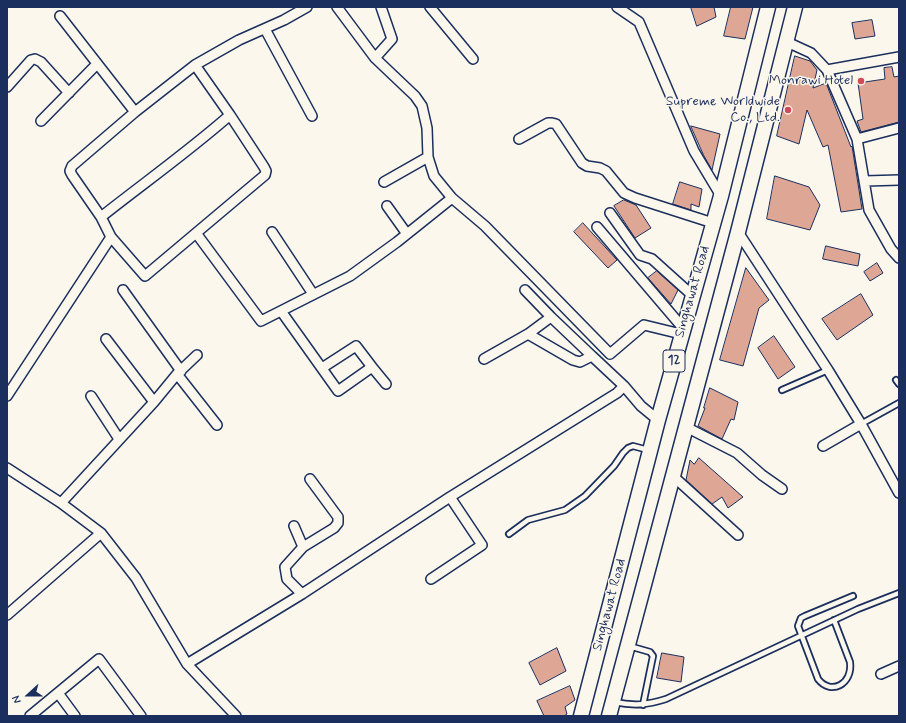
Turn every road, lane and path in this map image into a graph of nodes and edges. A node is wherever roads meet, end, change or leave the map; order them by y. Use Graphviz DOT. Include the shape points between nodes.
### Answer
graph roads {
  1 [pos="307,7"];
  2 [pos="337,7"];
  3 [pos="381,7"];
  4 [pos="430,7"];
  5 [pos="617,7"];
  6 [pos="768,7"];
  7 [pos="795,7"];
  8 [pos="60,16"];
  9 [pos="265,28"];
  10 [pos="787,42"];
  11 [pos="899,57"];
  12 [pos="375,58"];
  13 [pos="472,59"];
  14 [pos="97,64"];
  15 [pos="195,66"];
  16 [pos="827,70"];
  17 [pos="7,87"];
  18 [pos="69,92"];
  19 [pos="135,112"];
  20 [pos="230,114"];
  21 [pos="312,116"];
  22 [pos="42,121"];
  23 [pos="899,128"];
  24 [pos="519,139"];
  25 [pos="857,139"];
  26 [pos="428,157"];
  27 [pos="899,180"];
  28 [pos="865,181"];
  29 [pos="384,182"];
  30 [pos="721,196"];
  31 [pos="452,198"];
  32 [pos="386,206"];
  33 [pos="610,213"];
  34 [pos="101,217"];
  35 [pos="713,223"];
  36 [pos="597,227"];
  37 [pos="272,232"];
  38 [pos="738,232"];
  39 [pos="196,233"];
  40 [pos="407,234"];
  41 [pos="111,236"];
  42 [pos="899,258"];
  43 [pos="123,290"];
  44 [pos="525,290"];
  45 [pos="313,294"];
  46 [pos="692,295"];
  47 [pos="281,311"];
  48 [pos="551,317"];
  49 [pos="682,331"];
  50 [pos="528,334"];
  51 [pos="106,339"];
  52 [pos="197,355"];
  53 [pos="592,356"];
  54 [pos="484,359"];
  55 [pos="372,367"];
  56 [pos="322,368"];
  57 [pos="828,370"];
  58 [pos="179,372"];
  59 [pos="386,384"];
  60 [pos="624,386"];
  61 [pos="782,390"];
  62 [pos="7,396"];
  63 [pos="91,396"];
  64 [pos="154,402"];
  65 [pos="899,403"];
  66 [pos="658,420"];
  67 [pos="860,424"];
  68 [pos="217,426"];
  69 [pos="686,427"];
  70 [pos="119,439"];
  71 [pos="823,446"];
  72 [pos="650,450"];
  73 [pos="7,468"];
  74 [pos="673,476"];
  75 [pos="310,479"];
  76 [pos="782,489"];
  77 [pos="899,493"];
  78 [pos="450,498"];
  79 [pos="61,503"];
  80 [pos="294,526"];
  81 [pos="101,533"];
  82 [pos="509,534"];
  83 [pos="738,535"];
  84 [pos="303,547"];
  85 [pos="430,579"];
  86 [pos="899,593"];
  87 [pos="302,594"];
  88 [pos="853,596"];
  89 [pos="7,615"];
  90 [pos="834,620"];
  91 [pos="801,635"];
  92 [pos="627,646"];
  93 [pos="186,664"];
  94 [pos="899,666"];
  95 [pos="881,674"];
  96 [pos="58,693"];
  97 [pos="612,702"];
  98 [pos="643,705"];
  99 [pos="580,715"];
  100 [pos="30,716"];
  101 [pos="75,716"];
  102 [pos="141,716"];
  103 [pos="236,716"];
  104 [pos="609,716"];
  1 -- 9 [label="street"];
  2 -- 12 [label="street"];
  3 -- 12 [label="street" via="392,38"];
  4 -- 13 [label="street"];
  5 -- 30 [label="street" via="639,22 694,151"];
  6 -- 30 [label="main road, Singhawat Road / 12"];
  7 -- 10 [label="main road, Singhawat Road / 12"];
  8 -- 14 [label="street"];
  9 -- 15 [label="street"];
  9 -- 21 [label="street"];
  10 -- 16 [label="street" via="811,53"];
  10 -- 38 [label="main road, Singhawat Road / 12"];
  11 -- 16 [label="street"];
  12 -- 26 [label="street" via="422,106 427,128"];
  14 -- 18 [label="street"];
  14 -- 19 [label="street"];
  15 -- 19 [label="street"];
  15 -- 20 [label="street"];
  16 -- 25 [label="street"];
  17 -- 18 [label="street" via="35,58"];
  18 -- 22 [label="street"];
  19 -- 34 [label="street" via="72,166 70,171"];
  20 -- 34 [label="street" via="200,141"];
  20 -- 39 [label="street" via="266,171"];
  23 -- 25 [label="street"];
  24 -- 35 [label="street" via="548,123 556,124 582,163 606,171 624,193"];
  25 -- 28 [label="street"];
  26 -- 29 [label="street"];
  26 -- 31 [label="street" via="434,176"];
  27 -- 28 [label="street"];
  28 -- 42 [label="street" via="869,210 891,249"];
  30 -- 35 [label="main road, Singhawat Road / 12"];
  31 -- 40 [label="street"];
  31 -- 49 [label="street" via="485,226 610,354 644,325"];
  32 -- 40 [label="street"];
  33 -- 46 [label="street" via="640,255 652,259"];
  34 -- 41 [label="street"];
  35 -- 46 [label="main road, Singhawat Road / 12"];
  36 -- 49 [label="street"];
  37 -- 45 [label="street"];
  38 -- 57 [label="street"];
  38 -- 69 [label="main road, Singhawat Road / 12"];
  39 -- 41 [label="street" via="145,276"];
  39 -- 47 [label="street" via="261,321"];
  40 -- 45 [label="street" via="350,276"];
  41 -- 62 [label="street"];
  43 -- 58 [label="street"];
  44 -- 48 [label="street"];
  45 -- 47 [label="street"];
  46 -- 49 [label="main road, Singhawat Road / 12"];
  47 -- 56 [label="street"];
  48 -- 50 [label="street"];
  48 -- 53 [label="street"];
  49 -- 66 [label="main road, Singhawat Road / 12"];
  50 -- 53 [label="street" via="574,360 580,362"];
  50 -- 54 [label="street"];
  51 -- 64 [label="street"];
  52 -- 58 [label="street"];
  53 -- 60 [label="street"];
  55 -- 56 [label="street" via="356,346"];
  55 -- 56 [label="street" via="338,391"];
  55 -- 59 [label="street"];
  57 -- 61 [label="lane"];
  57 -- 67 [label="street"];
  58 -- 64 [label="street"];
  58 -- 68 [label="street"];
  60 -- 66 [label="street" via="641,406"];
  60 -- 78 [label="street" via="618,393"];
  63 -- 70 [label="street"];
  64 -- 70 [label="street"];
  65 -- 67 [label="lane"];
  66 -- 72 [label="main road, Singhawat Road / 12"];
  67 -- 71 [label="street"];
  67 -- 77 [label="street"];
  69 -- 74 [label="main road, Singhawat Road / 12"];
  69 -- 76 [label="street" via="737,453"];
  70 -- 79 [label="street"];
  72 -- 82 [label="lane" via="633,446 628,448 585,496 565,510 528,520"];
  72 -- 99 [label="main road, Singhawat Road / 12"];
  73 -- 79 [label="street"];
  74 -- 83 [label="street"];
  74 -- 92 [label="main road, Singhawat Road / 12"];
  75 -- 84 [label="street" via="335,512 338,523"];
  78 -- 85 [label="street" via="482,545"];
  78 -- 87 [label="street"];
  79 -- 81 [label="street"];
  80 -- 84 [label="street"];
  81 -- 89 [label="street"];
  81 -- 93 [label="street" via="136,578"];
  84 -- 87 [label="street" via="285,567 287,579"];
  86 -- 90 [label="lane"];
  87 -- 93 [label="street"];
  88 -- 91 [label="lane" via="801,618 798,626"];
  90 -- 91 [label="lane"];
  90 -- 91 [label="lane" via="851,667 850,676 840,685 832,687 821,684"];
  91 -- 98 [label="lane" via="666,699"];
  92 -- 97 [label="main road, Singhawat Road / 12"];
  92 -- 98 [label="lane" via="650,652 653,656"];
  93 -- 103 [label="street"];
  94 -- 95 [label="street"];
  96 -- 100 [label="street"];
  96 -- 101 [label="street"];
  96 -- 102 [label="street" via="99,659"];
  97 -- 98 [label="lane"];
  97 -- 104 [label="main road, Singhawat Road / 12"];
}
